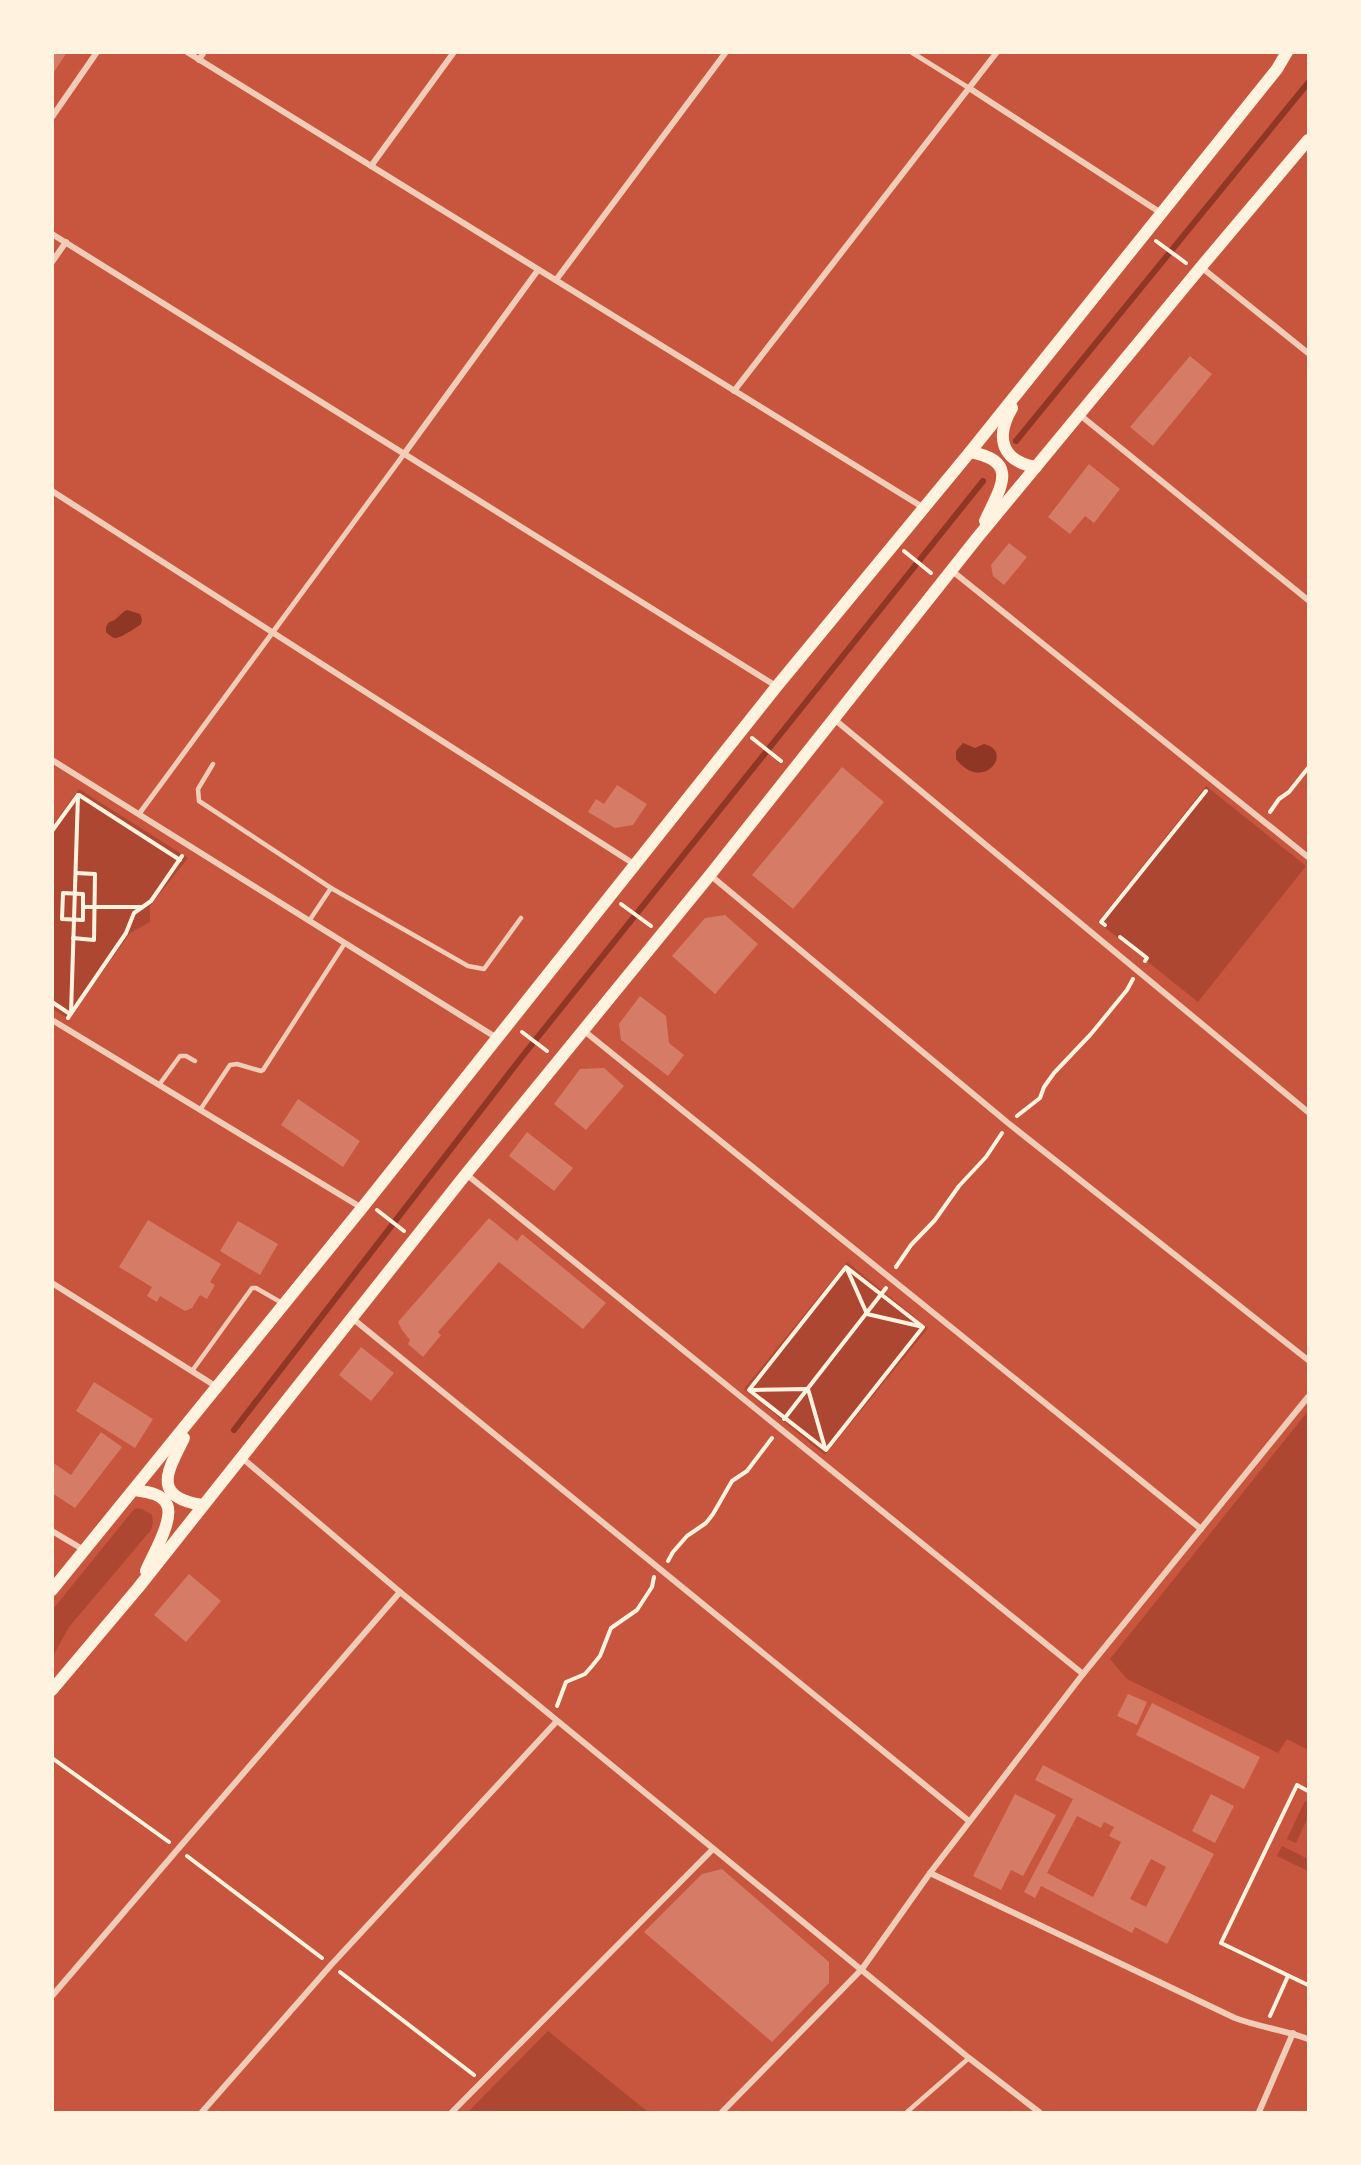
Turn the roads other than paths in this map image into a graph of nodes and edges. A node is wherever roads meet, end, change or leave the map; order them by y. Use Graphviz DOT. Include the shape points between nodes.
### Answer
graph roads {
  1 [pos="97,52"];
  2 [pos="187,52"];
  3 [pos="204,52"];
  4 [pos="454,52"];
  5 [pos="726,52"];
  6 [pos="911,52"];
  7 [pos="997,52"];
  8 [pos="1287,52"];
  9 [pos="199,60"];
  10 [pos="969,88"];
  11 [pos="52,117"];
  12 [pos="1308,140"];
  13 [pos="370,166"];
  14 [pos="1162,213"];
  15 [pos="52,234"];
  16 [pos="66,242"];
  17 [pos="52,262"];
  18 [pos="1201,267"];
  19 [pos="538,270"];
  20 [pos="556,280"];
  21 [pos="1308,353"];
  22 [pos="1031,376"];
  23 [pos="734,391"];
  24 [pos="1080,415"];
  25 [pos="970,452"];
  26 [pos="404,454"];
  27 [pos="1036,467"];
  28 [pos="52,491"];
  29 [pos="924,508"];
  30 [pos="977,538"];
  31 [pos="951,570"];
  32 [pos="1308,600"];
  33 [pos="272,633"];
  34 [pos="777,686"];
  35 [pos="834,719"];
  36 [pos="52,760"];
  37 [pos="213,764"];
  38 [pos="139,814"];
  39 [pos="1308,857"];
  40 [pos="634,864"];
  41 [pos="710,875"];
  42 [pos="331,888"];
  43 [pos="521,918"];
  44 [pos="309,921"];
  45 [pos="345,943"];
  46 [pos="52,1020"];
  47 [pos="583,1030"];
  48 [pos="497,1038"];
  49 [pos="195,1061"];
  50 [pos="159,1085"];
  51 [pos="201,1110"];
  52 [pos="1308,1112"];
  53 [pos="466,1174"];
  54 [pos="362,1209"];
  55 [pos="52,1282"];
  56 [pos="285,1304"];
  57 [pos="352,1318"];
  58 [pos="1308,1360"];
  59 [pos="192,1371"];
  60 [pos="218,1387"];
  61 [pos="1308,1397"];
  62 [pos="196,1415"];
  63 [pos="241,1457"];
  64 [pos="135,1490"];
  65 [pos="203,1505"];
  66 [pos="1201,1529"];
  67 [pos="52,1531"];
  68 [pos="84,1551"];
  69 [pos="138,1588"];
  70 [pos="52,1590"];
  71 [pos="400,1593"];
  72 [pos="1083,1674"];
  73 [pos="52,1690"];
  74 [pos="557,1721"];
  75 [pos="969,1821"];
  76 [pos="713,1849"];
  77 [pos="930,1874"];
  78 [pos="862,1969"];
  79 [pos="52,1996"];
  80 [pos="1293,2033"];
  81 [pos="1308,2039"];
  82 [pos="969,2058"];
  83 [pos="202,2112"];
  84 [pos="452,2112"];
  85 [pos="722,2112"];
  86 [pos="907,2112"];
  87 [pos="1039,2112"];
  88 [pos="1259,2112"];
  1 -- 11 [label="street"];
  2 -- 9 [label="street"];
  3 -- 9 [label="street"];
  4 -- 13 [label="street"];
  5 -- 20 [label="street"];
  6 -- 10 [label="street"];
  7 -- 10 [label="street"];
  8 -- 14 [label="main road"];
  9 -- 13 [label="street"];
  10 -- 14 [label="street"];
  10 -- 23 [label="street"];
  12 -- 18 [label="main road"];
  13 -- 19 [label="street"];
  14 -- 22 [label="main road"];
  15 -- 16 [label="street"];
  16 -- 17 [label="street"];
  16 -- 26 [label="street"];
  18 -- 21 [label="street"];
  18 -- 24 [label="main road"];
  19 -- 20 [label="street"];
  19 -- 26 [label="street"];
  20 -- 23 [label="street"];
  22 -- 25 [label="main road"];
  22 -- 27 [label="main road" via="1005,420 1002,434 1011,457"];
  23 -- 29 [label="street"];
  24 -- 27 [label="main road"];
  24 -- 32 [label="street"];
  25 -- 29 [label="main road"];
  25 -- 30 [label="main road" via="993,458 1003,477"];
  26 -- 33 [label="street"];
  26 -- 34 [label="street"];
  27 -- 30 [label="main road"];
  28 -- 33 [label="street"];
  29 -- 34 [label="main road"];
  30 -- 31 [label="main road"];
  31 -- 35 [label="main road"];
  31 -- 39 [label="street"];
  33 -- 38 [label="street"];
  33 -- 40 [label="street"];
  34 -- 40 [label="main road"];
  35 -- 41 [label="main road"];
  35 -- 52 [label="street"];
  36 -- 38 [label="street"];
  37 -- 42 [label="lane" via="198,789 199,801"];
  38 -- 44 [label="street"];
  40 -- 48 [label="main road"];
  41 -- 47 [label="main road"];
  41 -- 58 [label="street" via="1008,1123"];
  42 -- 43 [label="lane" via="477,969 484,969"];
  42 -- 44 [label="lane"];
  44 -- 45 [label="street"];
  45 -- 48 [label="street"];
  45 -- 51 [label="lane" via="263,1070 230,1065"];
  46 -- 50 [label="street"];
  47 -- 53 [label="main road"];
  47 -- 66 [label="street"];
  48 -- 54 [label="main road"];
  49 -- 50 [label="lane" via="180,1056"];
  50 -- 51 [label="street"];
  51 -- 54 [label="street"];
  53 -- 57 [label="main road"];
  53 -- 72 [label="street"];
  54 -- 56 [label="main road"];
  55 -- 59 [label="street"];
  56 -- 59 [label="lane" via="252,1288"];
  56 -- 60 [label="main road"];
  57 -- 63 [label="main road"];
  57 -- 75 [label="street"];
  59 -- 60 [label="street"];
  60 -- 62 [label="main road"];
  61 -- 66 [label="street"];
  62 -- 64 [label="main road"];
  62 -- 65 [label="main road" via="167,1474 167,1483 177,1498"];
  63 -- 65 [label="main road"];
  63 -- 71 [label="street"];
  64 -- 68 [label="main road"];
  64 -- 69 [label="main road" via="159,1496 169,1509 164,1530"];
  65 -- 69 [label="main road"];
  66 -- 72 [label="street"];
  67 -- 68 [label="street"];
  68 -- 70 [label="main road"];
  69 -- 73 [label="main road"];
  71 -- 74 [label="street"];
  71 -- 79 [label="street"];
  72 -- 75 [label="street"];
  74 -- 76 [label="street"];
  74 -- 83 [label="street" via="331,1965"];
  75 -- 77 [label="street"];
  76 -- 78 [label="street"];
  76 -- 84 [label="street"];
  77 -- 78 [label="street"];
  77 -- 80 [label="street" via="1235,2018"];
  78 -- 82 [label="street"];
  78 -- 85 [label="street"];
  80 -- 81 [label="street"];
  80 -- 88 [label="street"];
  82 -- 86 [label="lane"];
  82 -- 87 [label="street"];
}
